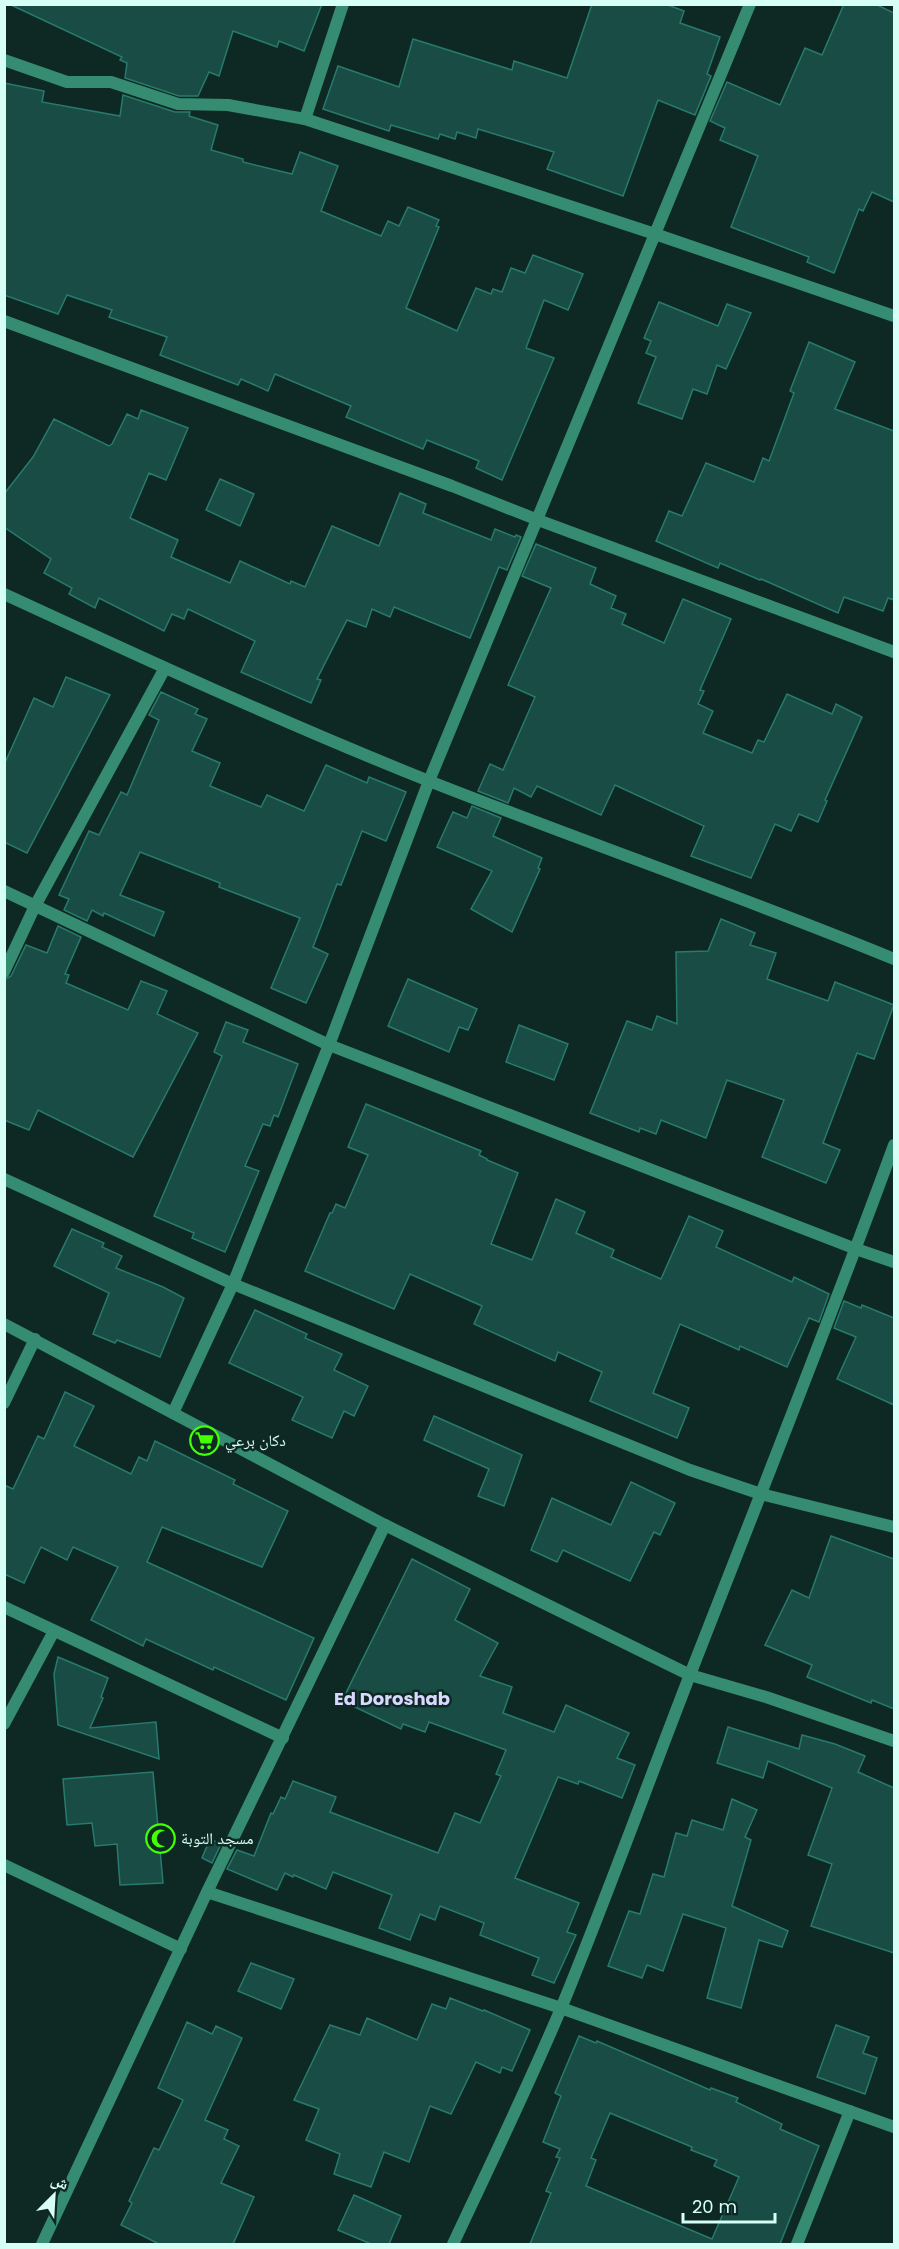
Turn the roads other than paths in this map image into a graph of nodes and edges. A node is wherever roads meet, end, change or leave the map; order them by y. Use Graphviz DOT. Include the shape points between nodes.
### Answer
graph roads {
  1 [pos="343,4"];
  2 [pos="750,4"];
  3 [pos="4,60"];
  4 [pos="305,119"];
  5 [pos="656,234"];
  6 [pos="894,315"];
  7 [pos="4,321"];
  8 [pos="538,520"];
  9 [pos="4,594"];
  10 [pos="894,652"];
  11 [pos="165,668"];
  12 [pos="429,781"];
  13 [pos="4,891"];
  14 [pos="35,906"];
  15 [pos="894,959"];
  16 [pos="4,972"];
  17 [pos="329,1045"];
  18 [pos="894,1145"];
  19 [pos="4,1179"];
  20 [pos="856,1249"];
  21 [pos="894,1262"];
  22 [pos="233,1284"];
  23 [pos="4,1324"];
  24 [pos="35,1339"];
  25 [pos="4,1403"];
  26 [pos="173,1413"];
  27 [pos="761,1494"];
  28 [pos="385,1525"];
  29 [pos="894,1527"];
  30 [pos="4,1607"];
  31 [pos="54,1631"];
  32 [pos="690,1675"];
  33 [pos="4,1724"];
  34 [pos="283,1738"];
  35 [pos="894,1741"];
  36 [pos="4,1865"];
  37 [pos="207,1892"];
  38 [pos="181,1949"];
  39 [pos="561,2008"];
  40 [pos="850,2111"];
  41 [pos="894,2127"];
  42 [pos="42,2244"];
  43 [pos="453,2244"];
  44 [pos="797,2244"];
  1 -- 4 [label="street"];
  2 -- 5 [label="street"];
  3 -- 4 [label="street" via="67,82 111,82 178,104 228,105"];
  4 -- 5 [label="street"];
  5 -- 6 [label="street"];
  5 -- 8 [label="street"];
  7 -- 8 [label="street"];
  8 -- 10 [label="street"];
  8 -- 12 [label="street"];
  9 -- 11 [label="street"];
  11 -- 12 [label="street"];
  11 -- 14 [label="street"];
  12 -- 15 [label="street"];
  12 -- 17 [label="street"];
  13 -- 14 [label="street"];
  14 -- 16 [label="street"];
  14 -- 17 [label="street"];
  17 -- 20 [label="street"];
  17 -- 22 [label="street"];
  18 -- 20 [label="street"];
  19 -- 22 [label="street"];
  20 -- 21 [label="street"];
  20 -- 27 [label="street"];
  22 -- 26 [label="street"];
  22 -- 27 [label="street" via="690,1470"];
  23 -- 24 [label="street"];
  24 -- 25 [label="street"];
  24 -- 26 [label="street"];
  26 -- 28 [label="street"];
  27 -- 29 [label="street"];
  27 -- 32 [label="street"];
  28 -- 32 [label="street"];
  28 -- 34 [label="street"];
  30 -- 31 [label="street"];
  31 -- 33 [label="street"];
  31 -- 34 [label="street"];
  32 -- 35 [label="street"];
  32 -- 39 [label="street"];
  34 -- 37 [label="street"];
  36 -- 38 [label="street"];
  37 -- 38 [label="street"];
  37 -- 39 [label="street"];
  38 -- 42 [label="street"];
  39 -- 40 [label="street"];
  39 -- 43 [label="street"];
  40 -- 41 [label="street"];
  40 -- 44 [label="street"];
}
